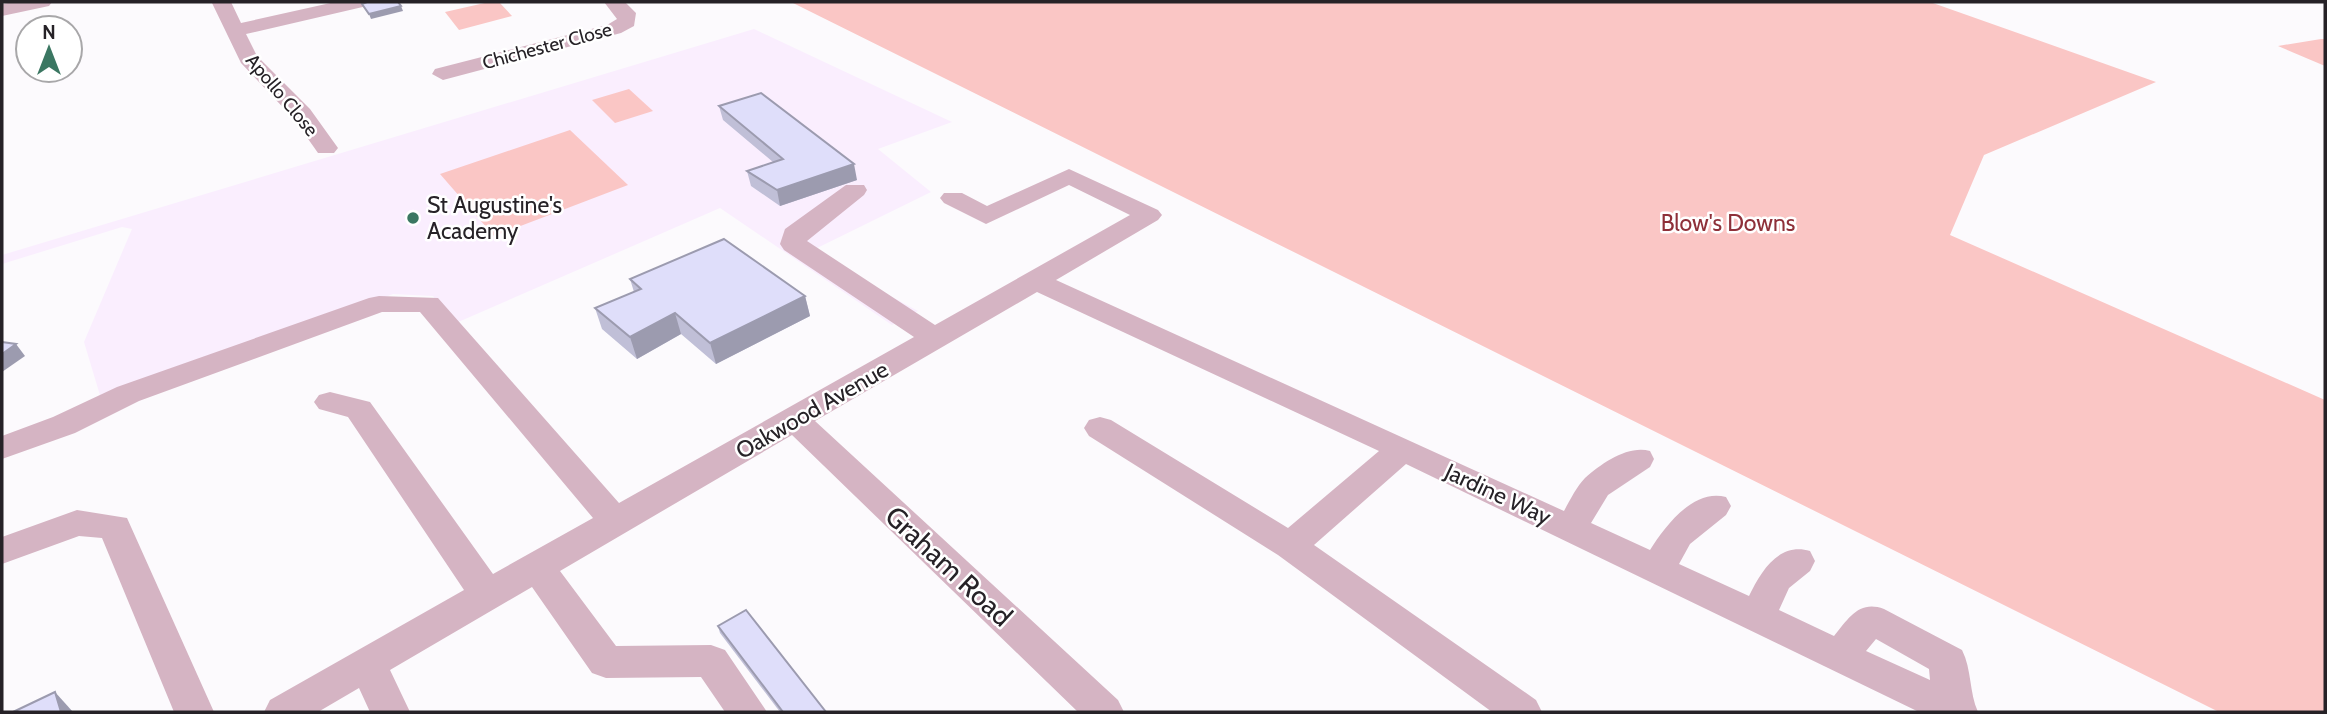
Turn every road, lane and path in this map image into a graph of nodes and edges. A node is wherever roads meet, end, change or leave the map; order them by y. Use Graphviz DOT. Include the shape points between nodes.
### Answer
graph roads {
  1 [pos="42,2"];
  2 [pos="360,2"];
  3 [pos="614,2"];
  4 [pos="222,4"];
  5 [pos="2,10"];
  6 [pos="235,30"];
  7 [pos="443,74"];
  8 [pos="326,148"];
  9 [pos="855,190"];
  10 [pos="953,198"];
  11 [pos="1036,281"];
  12 [pos="937,339"];
  13 [pos="330,402"];
  14 [pos="794,419"];
  15 [pos="1100,428"];
  16 [pos="2,448"];
  17 [pos="1403,449"];
  18 [pos="1638,459"];
  19 [pos="1714,506"];
  20 [pos="616,522"];
  21 [pos="1571,528"];
  22 [pos="1290,546"];
  23 [pos="2,551"];
  24 [pos="1797,561"];
  25 [pos="536,566"];
  26 [pos="1657,569"];
  27 [pos="487,595"];
  28 [pos="1757,617"];
  29 [pos="368,666"];
  30 [pos="1955,711"];
  31 [pos="194,712"];
  32 [pos="284,712"];
  33 [pos="390,712"];
  34 [pos="747,712"];
  35 [pos="1104,712"];
  36 [pos="1522,712"];
  1 -- 5 [label="street"];
  2 -- 6 [label="street"];
  3 -- 7 [label="street, Chichester Close" via="626,13 627,22 614,29"];
  4 -- 6 [label="street, Apollo Close"];
  6 -- 8 [label="street, Apollo Close" via="248,59 302,114"];
  9 -- 12 [label="street" via="794,235 793,244"];
  10 -- 11 [label="street, Oakwood Avenue" via="986,216 1069,176 1149,215"];
  11 -- 12 [label="street, Oakwood Avenue"];
  11 -- 17 [label="street, Jardine Way"];
  12 -- 14 [label="street, Oakwood Avenue"];
  13 -- 27 [label="street" via="359,409"];
  14 -- 20 [label="street, Oakwood Avenue"];
  14 -- 35 [label="street, Graham Road"];
  15 -- 22 [label="street"];
  16 -- 20 [label="street" via="128,394 379,304 428,304"];
  17 -- 21 [label="street, Jardine Way"];
  17 -- 22 [label="street"];
  18 -- 21 [label="street" via="1596,487"];
  19 -- 26 [label="street" via="1678,535"];
  20 -- 25 [label="street, Oakwood Avenue"];
  21 -- 26 [label="street, Jardine Way"];
  22 -- 36 [label="street"];
  23 -- 31 [label="street" via="77,523 115,527"];
  24 -- 28 [label="street" via="1775,579"];
  25 -- 27 [label="street, Oakwood Avenue"];
  25 -- 34 [label="street" via="606,662 711,661"];
  26 -- 28 [label="street, Jardine Way"];
  27 -- 29 [label="street, Oakwood Avenue"];
  28 -- 30 [label="street, Jardine Way" via="1839,656 1871,619 1948,661"];
  29 -- 32 [label="street, Oakwood Avenue"];
  29 -- 33 [label="street"];
}
